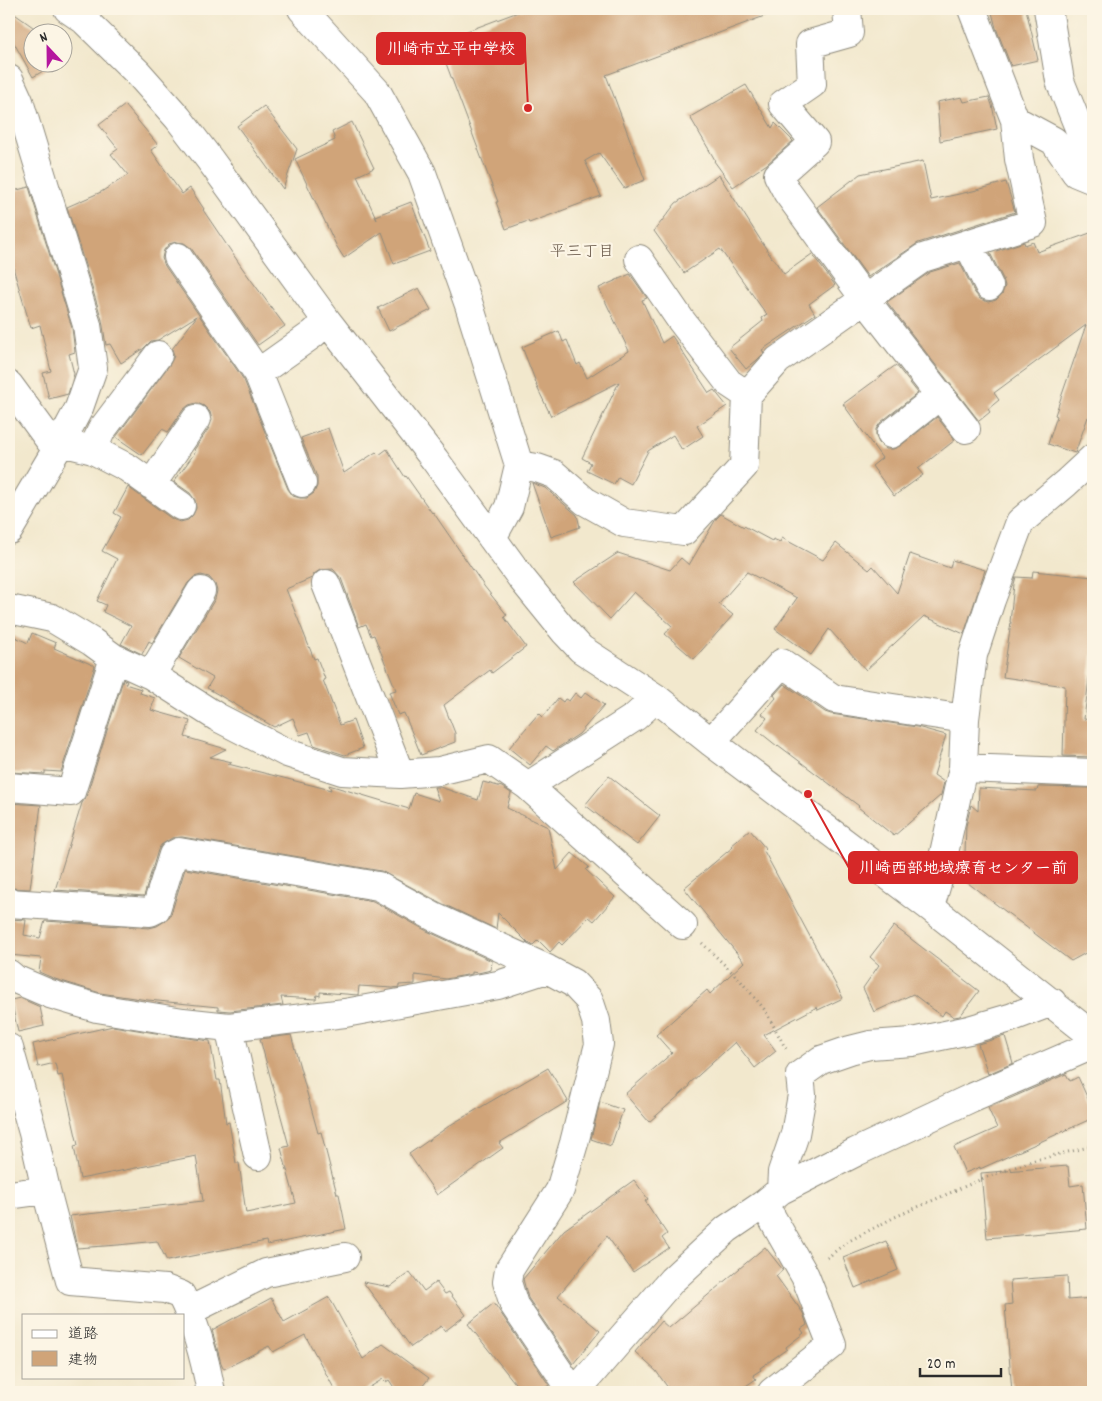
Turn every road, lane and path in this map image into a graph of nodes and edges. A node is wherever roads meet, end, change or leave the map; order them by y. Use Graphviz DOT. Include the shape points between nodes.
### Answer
graph roads {
  1 [pos="68,9"];
  2 [pos="302,9"];
  3 [pos="847,9"];
  4 [pos="972,9"];
  5 [pos="1048,9"];
  6 [pos="9,79"];
  7 [pos="1016,120"];
  8 [pos="1093,163"];
  9 [pos="1093,180"];
  10 [pos="968,244"];
  11 [pos="178,256"];
  12 [pos="639,259"];
  13 [pos="989,286"];
  14 [pos="864,298"];
  15 [pos="326,321"];
  16 [pos="158,355"];
  17 [pos="258,373"];
  18 [pos="9,385"];
  19 [pos="747,395"];
  20 [pos="940,395"];
  21 [pos="196,419"];
  22 [pos="966,429"];
  23 [pos="891,434"];
  24 [pos="58,445"];
  25 [pos="93,450"];
  26 [pos="1093,458"];
  27 [pos="519,465"];
  28 [pos="302,483"];
  29 [pos="151,485"];
  30 [pos="181,506"];
  31 [pos="9,530"];
  32 [pos="492,538"];
  33 [pos="326,584"];
  34 [pos="201,591"];
  35 [pos="9,610"];
  36 [pos="114,658"];
  37 [pos="151,675"];
  38 [pos="656,698"];
  39 [pos="965,719"];
  40 [pos="711,742"];
  41 [pos="963,768"];
  42 [pos="1093,773"];
  43 [pos="400,774"];
  44 [pos="528,786"];
  45 [pos="9,787"];
  46 [pos="9,903"];
  47 [pos="930,907"];
  48 [pos="684,925"];
  49 [pos="547,969"];
  50 [pos="9,974"];
  51 [pos="1052,1002"];
  52 [pos="229,1027"];
  53 [pos="1093,1036"];
  54 [pos="1093,1045"];
  55 [pos="9,1048"];
  56 [pos="800,1075"];
  57 [pos="1093,1146"];
  58 [pos="258,1156"];
  59 [pos="46,1190"];
  60 [pos="9,1195"];
  61 [pos="772,1197"];
  62 [pos="345,1257"];
  63 [pos="805,1276"];
  64 [pos="189,1311"];
  65 [pos="211,1392"];
  66 [pos="574,1392"];
  67 [pos="772,1392"];
  1 -- 15 [label="street" via="84,20 138,73 178,118"];
  2 -- 27 [label="street" via="377,92 422,173 469,305"];
  3 -- 14 [label="street" via="849,33 810,44 812,84 783,104 815,142 778,175"];
  4 -- 7 [label="street"];
  5 -- 8 [label="street" via="1060,81"];
  6 -- 24 [label="street" via="19,101 87,325 93,368 79,408"];
  7 -- 9 [label="street" via="1054,141 1076,173"];
  7 -- 10 [label="street" via="1018,159 1033,223"];
  10 -- 13 [label="street"];
  10 -- 14 [label="street" via="922,258"];
  11 -- 17 [label="street"];
  12 -- 19 [label="street" via="729,383"];
  14 -- 19 [label="street" via="778,360"];
  14 -- 20 [label="street"];
  15 -- 17 [label="street"];
  15 -- 32 [label="street"];
  16 -- 25 [label="street" via="101,431"];
  17 -- 28 [label="street"];
  18 -- 24 [label="street"];
  19 -- 27 [label="street" via="744,466 684,530 624,524 585,501 554,474"];
  20 -- 22 [label="street"];
  20 -- 23 [label="street"];
  21 -- 29 [label="street"];
  24 -- 25 [label="street"];
  24 -- 31 [label="street"];
  25 -- 29 [label="street" via="128,468"];
  26 -- 39 [label="street" via="1020,522 973,655"];
  27 -- 32 [label="street" via="509,506"];
  29 -- 30 [label="street"];
  32 -- 38 [label="street" via="576,643"];
  33 -- 43 [label="street"];
  34 -- 37 [label="street"];
  35 -- 36 [label="street" via="52,618"];
  36 -- 37 [label="street"];
  36 -- 45 [label="street" via="71,792"];
  37 -- 43 [label="street" via="217,717 286,753 342,771"];
  38 -- 40 [label="street"];
  38 -- 44 [label="street" via="634,717"];
  39 -- 40 [label="street" via="834,699 782,663"];
  39 -- 41 [label="street"];
  40 -- 47 [label="street"];
  41 -- 42 [label="street"];
  41 -- 47 [label="street"];
  43 -- 44 [label="street" via="438,771 489,759"];
  44 -- 48 [label="street"];
  46 -- 49 [label="street" via="150,912 156,910 173,855 179,852 378,886 434,917"];
  47 -- 51 [label="street"];
  48 -- 56 [label="path" via="739,979 765,1010"];
  49 -- 52 [label="street" via="498,985 345,1013"];
  49 -- 66 [label="street" via="573,983 589,1000 596,1021 598,1044 560,1190 509,1270 508,1282 514,1305"];
  50 -- 52 [label="street" via="50,994 96,1008"];
  51 -- 53 [label="street"];
  51 -- 56 [label="street" via="968,1030 850,1050 821,1060"];
  52 -- 58 [label="street"];
  54 -- 61 [label="street" via="856,1152"];
  55 -- 59 [label="street" via="34,1133"];
  56 -- 61 [label="street" via="802,1095 795,1134"];
  57 -- 63 [label="path" via="1035,1160 984,1178 895,1217 847,1242"];
  59 -- 60 [label="street"];
  59 -- 64 [label="street" via="70,1281 165,1289 181,1295"];
  61 -- 63 [label="street"];
  61 -- 66 [label="street" via="727,1229 672,1280"];
  62 -- 64 [label="street" via="266,1273"];
  63 -- 67 [label="street" via="832,1345"];
  64 -- 65 [label="street"];
}
